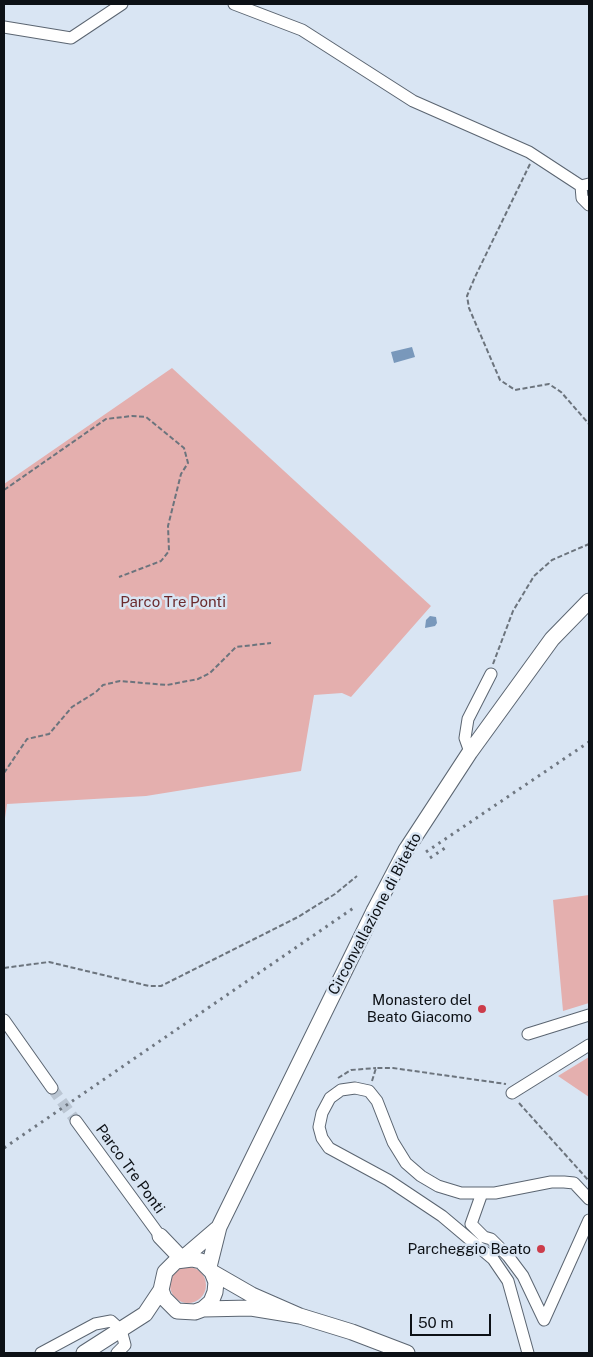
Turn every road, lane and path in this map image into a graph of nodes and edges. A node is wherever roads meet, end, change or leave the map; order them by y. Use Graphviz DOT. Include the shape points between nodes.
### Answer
graph roads {
  1 [pos="122,4"];
  2 [pos="234,4"];
  3 [pos="4,27"];
  4 [pos="534,155"];
  5 [pos="585,185"];
  6 [pos="589,205"];
  7 [pos="589,424"];
  8 [pos="4,490"];
  9 [pos="589,544"];
  10 [pos="119,577"];
  11 [pos="589,602"];
  12 [pos="271,644"];
  13 [pos="491,674"];
  14 [pos="470,752"];
  15 [pos="4,773"];
  16 [pos="356,876"];
  17 [pos="4,968"];
  18 [pos="589,1015"];
  19 [pos="4,1020"];
  20 [pos="528,1034"];
  21 [pos="589,1045"];
  22 [pos="52,1088"];
  23 [pos="510,1089"];
  24 [pos="369,1091"];
  25 [pos="76,1121"];
  26 [pos="589,1181"];
  27 [pos="482,1193"];
  28 [pos="589,1199"];
  29 [pos="589,1220"];
  30 [pos="219,1227"];
  31 [pos="160,1236"];
  32 [pos="176,1262"];
  33 [pos="211,1270"];
  34 [pos="161,1290"];
  35 [pos="203,1309"];
  36 [pos="177,1311"];
  37 [pos="300,1316"];
  38 [pos="127,1327"];
  39 [pos="41,1353"];
  40 [pos="84,1353"];
  41 [pos="117,1353"];
  42 [pos="407,1353"];
  43 [pos="528,1353"];
  1 -- 3 [label="street" via="71,38"];
  2 -- 4 [label="street" via="302,30 413,101"];
  4 -- 5 [label="street"];
  4 -- 7 [label="path" via="474,277 467,296 469,308 500,380 515,390 549,384 561,392"];
  5 -- 6 [label="street" via="582,198"];
  8 -- 10 [label="path" via="106,419 146,417 184,448 188,463 181,474 168,526 169,551 161,562"];
  9 -- 13 [label="path" via="552,560 534,576 512,611"];
  11 -- 14 [label="main road, Circonvallazione di Bitetto" via="552,639"];
  12 -- 15 [label="path" via="236,646 210,673 198,679 167,685 120,681 103,685 72,707 49,734 27,739"];
  13 -- 14 [label="street" via="468,719 465,738"];
  14 -- 30 [label="main road, Circonvallazione di Bitetto, bridge" via="406,850"];
  16 -- 17 [label="path" via="298,916 161,986 149,986 49,962"];
  18 -- 20 [label="street"];
  19 -- 22 [label="street"];
  21 -- 23 [label="street"];
  23 -- 24 [label="path" via="393,1068 376,1068"];
  23 -- 26 [label="path" via="521,1106"];
  24 -- 27 [label="street" via="377,1101 393,1142 406,1163 420,1176 461,1193"];
  24 -- 43 [label="street" via="355,1088 340,1090 330,1098 319,1127 322,1138 329,1148 388,1180 442,1216 493,1259 508,1281"];
  25 -- 31 [label="street, Parco Tre Ponti"];
  27 -- 28 [label="street" via="564,1182 574,1183"];
  27 -- 29 [label="street" via="471,1224 508,1256 523,1276 544,1320"];
  30 -- 32 [label="main road"];
  30 -- 33 [label="main road"];
  31 -- 32 [label="main road"];
  32 -- 33 [label="main road" via="202,1262"];
  32 -- 34 [label="main road" via="164,1272"];
  33 -- 35 [label="main road" via="216,1282 215,1292"];
  33 -- 37 [label="main road" via="252,1295"];
  34 -- 36 [label="main road" via="170,1306"];
  34 -- 38 [label="main road" via="155,1302"];
  35 -- 36 [label="main road" via="186,1313"];
  35 -- 37 [label="main road" via="250,1308"];
  36 -- 38 [label="main road"];
  37 -- 42 [label="main road"];
  38 -- 39 [label="street" via="111,1321 96,1324"];
  38 -- 40 [label="main road"];
  38 -- 41 [label="street" via="125,1345"];
}
